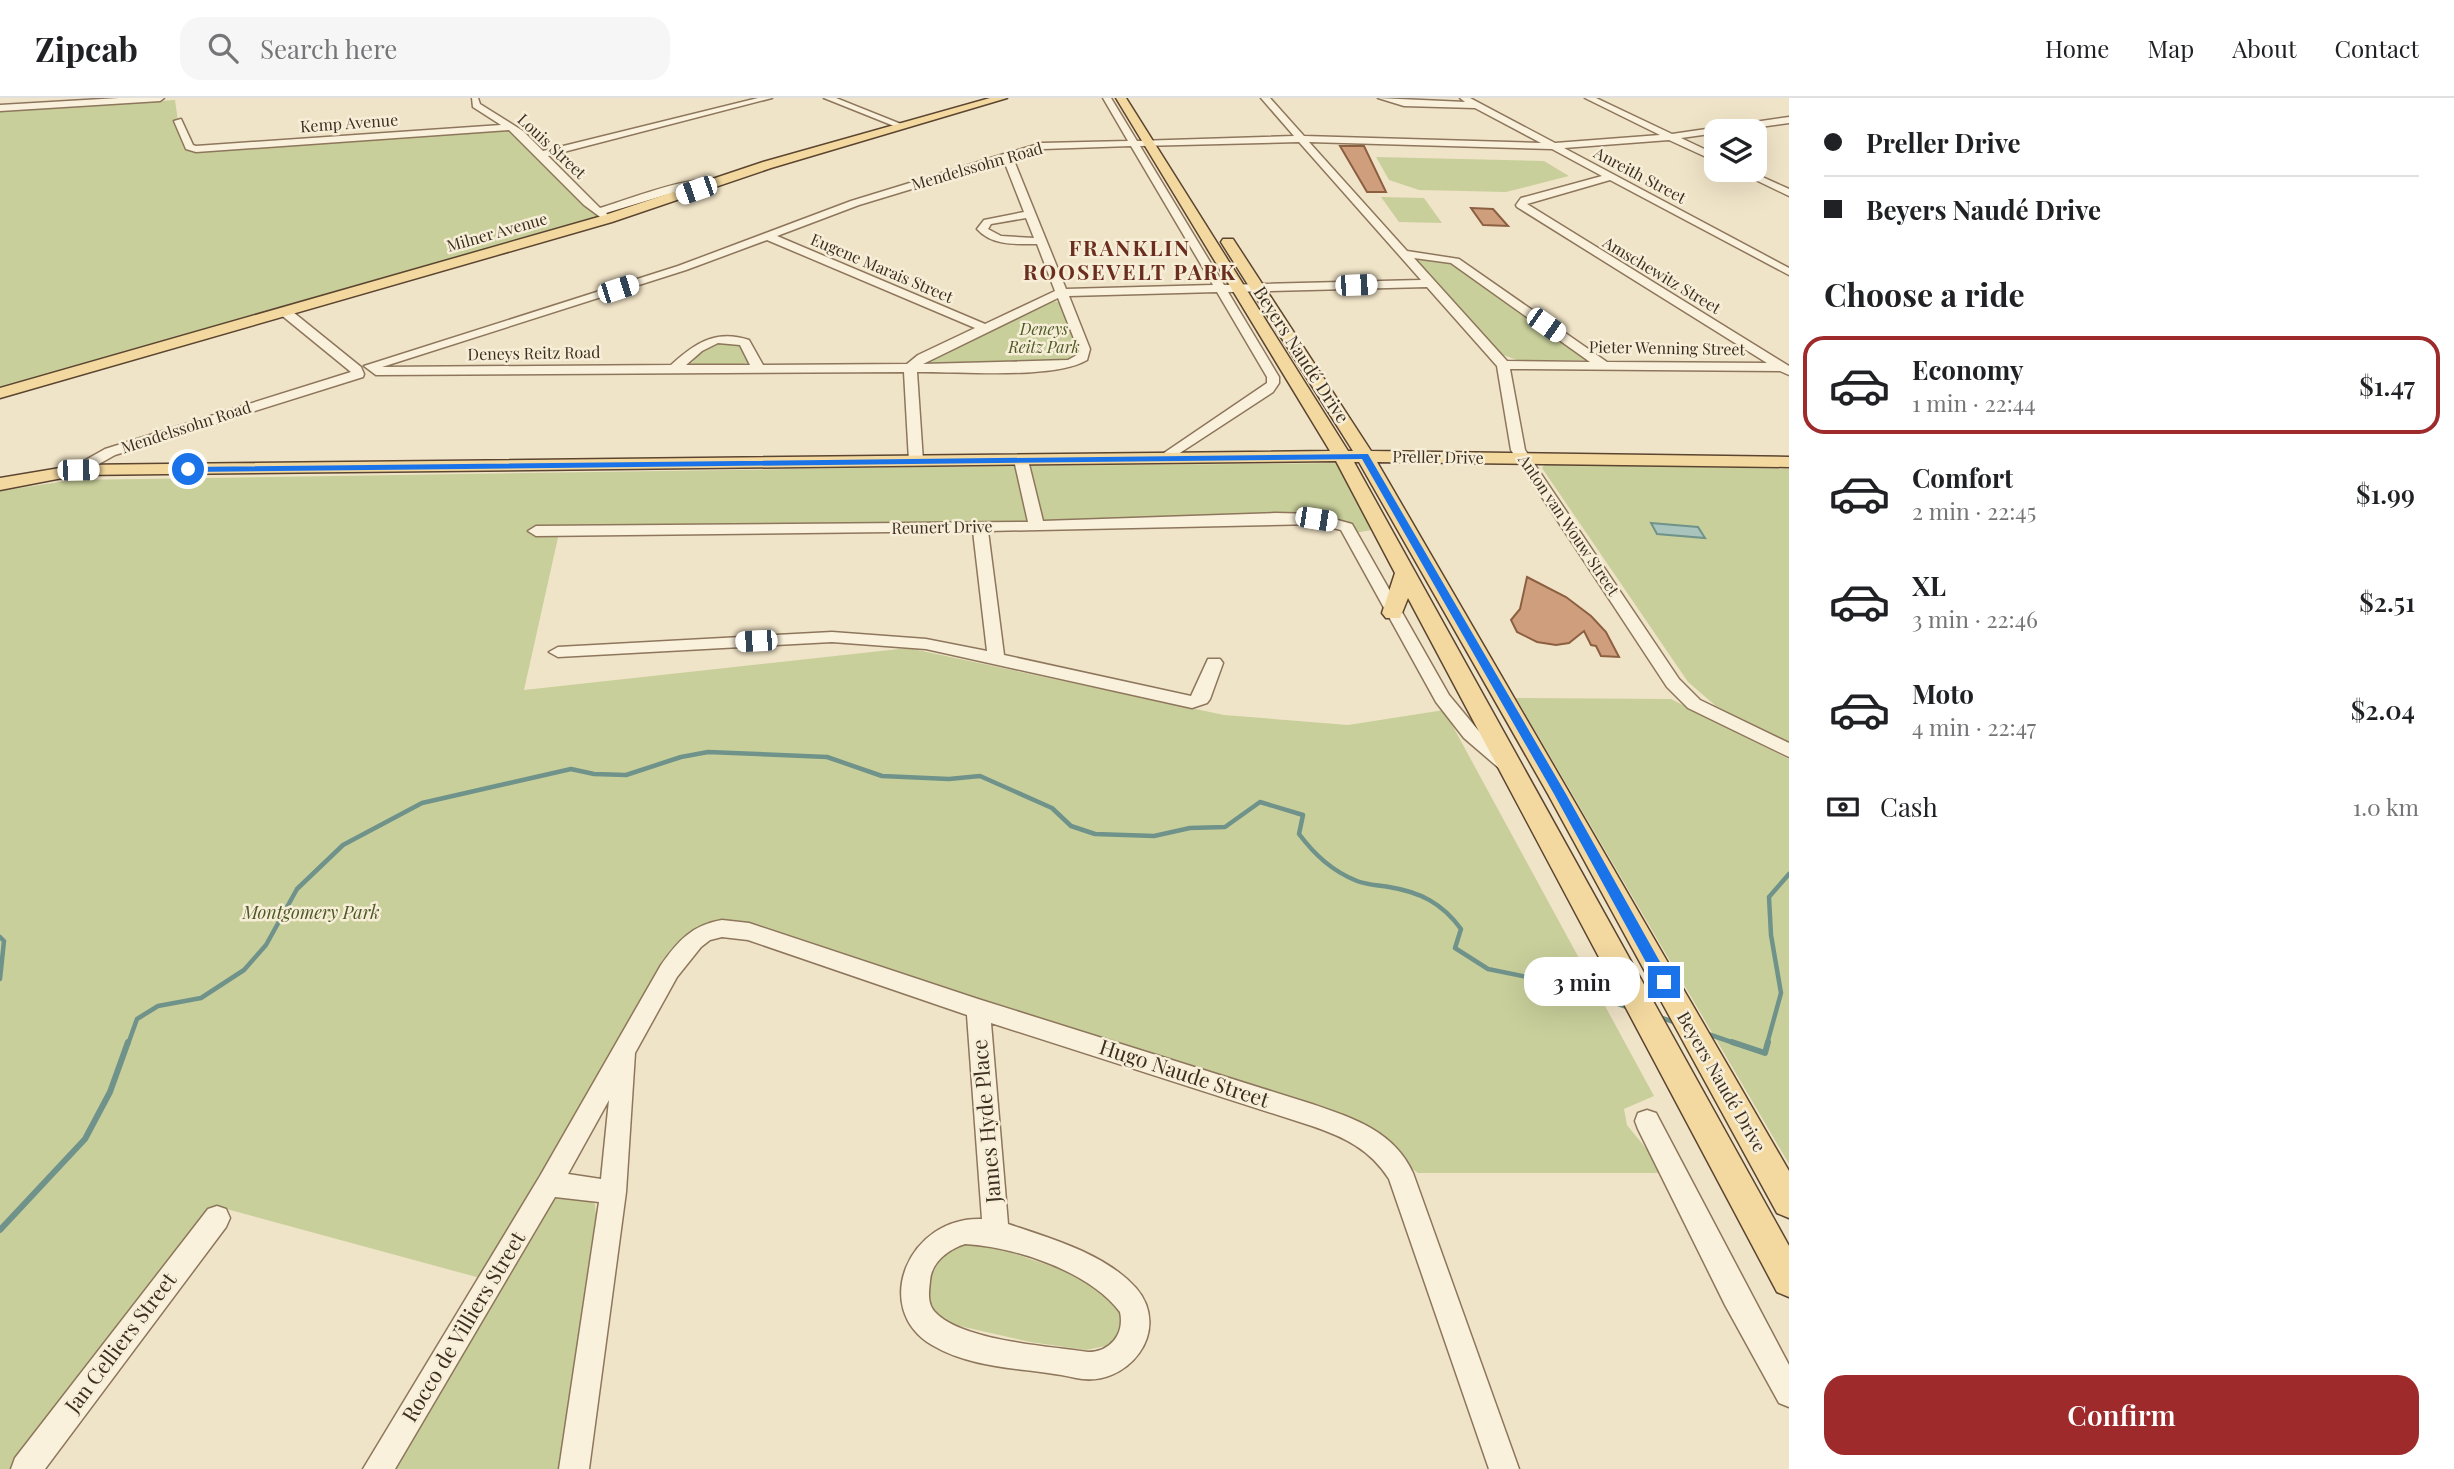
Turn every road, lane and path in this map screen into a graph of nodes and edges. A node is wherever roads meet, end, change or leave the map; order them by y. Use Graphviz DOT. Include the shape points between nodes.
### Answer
graph roads {
  1 [pos="160,98"];
  2 [pos="768,98"];
  3 [pos="828,98"];
  4 [pos="1002,98"];
  5 [pos="1108,98"];
  6 [pos="1121,98"];
  7 [pos="1135,98"];
  8 [pos="1265,98"];
  9 [pos="1382,98"];
  10 [pos="1464,98"];
  11 [pos="1589,98"];
  12 [pos="479,99"];
  13 [pos="1476,105"];
  14 [pos="0,108"];
  15 [pos="1789,120"];
  16 [pos="178,121"];
  17 [pos="902,126"];
  18 [pos="512,127"];
  19 [pos="1670,136"];
  20 [pos="1301,139"];
  21 [pos="1140,142"];
  22 [pos="1163,142"];
  23 [pos="1555,146"];
  24 [pos="1704,153"];
  25 [pos="540,156"];
  26 [pos="1007,156"];
  27 [pos="1610,177"];
  28 [pos="1766,182"];
  29 [pos="1789,193"];
  30 [pos="1200,200"];
  31 [pos="1030,214"];
  32 [pos="603,215"];
  33 [pos="1223,234"];
  34 [pos="767,236"];
  35 [pos="1040,241"];
  36 [pos="1406,254"];
  37 [pos="1789,272"];
  38 [pos="1430,282"];
  39 [pos="1259,288"];
  40 [pos="1230,289"];
  41 [pos="1060,293"];
  42 [pos="284,312"];
  43 [pos="984,328"];
  44 [pos="1503,365"];
  45 [pos="1603,365"];
  46 [pos="395,366"];
  47 [pos="910,368"];
  48 [pos="1787,368"];
  49 [pos="675,369"];
  50 [pos="760,369"];
  51 [pos="362,370"];
  52 [pos="0,394"];
  53 [pos="1353,456"];
  54 [pos="1166,458"];
  55 [pos="1524,459"];
  56 [pos="1021,460"];
  57 [pos="916,461"];
  58 [pos="1789,462"];
  59 [pos="78,470"];
  60 [pos="0,484"];
  61 [pos="980,526"];
  62 [pos="1037,526"];
  63 [pos="1347,527"];
  64 [pos="536,531"];
  65 [pos="1405,574"];
  66 [pos="1393,613"];
  67 [pos="1433,625"];
  68 [pos="1463,625"];
  69 [pos="558,652"];
  70 [pos="996,659"];
  71 [pos="1214,663"];
  72 [pos="1471,695"];
  73 [pos="1503,695"];
  74 [pos="1789,751"];
  75 [pos="1508,764"];
  76 [pos="669,971"];
  77 [pos="978,1009"];
  78 [pos="626,1049"];
  79 [pos="1647,1121"];
  80 [pos="549,1184"];
  81 [pos="613,1192"];
  82 [pos="1789,1202"];
  83 [pos="217,1218"];
  84 [pos="996,1234"];
  85 [pos="1789,1280"];
  86 [pos="1789,1393"];
  87 [pos="26,1469"];
  88 [pos="378,1469"];
  89 [pos="574,1469"];
  90 [pos="1504,1469"];
  1 -- 14 [label="street"];
  2 -- 25 [label="street"];
  3 -- 17 [label="street"];
  4 -- 17 [label="main road, Milner Avenue"];
  5 -- 21 [label="street, Beyers Naudé Drive"];
  6 -- 21 [label="main road, Beyers Naudé Drive"];
  7 -- 22 [label="main road"];
  8 -- 20 [label="street"];
  9 -- 13 [label="street, Anreith Street"];
  10 -- 13 [label="street, Anreith Street"];
  11 -- 19 [label="street"];
  12 -- 18 [label="street, Louis Street" via="476,105"];
  13 -- 23 [label="street, Anreith Street"];
  15 -- 19 [label="street, Mendelssohn Road"];
  16 -- 18 [label="street, Kemp Avenue" via="189,147 205,149"];
  17 -- 32 [label="main road, Milner Avenue"];
  18 -- 25 [label="street, Louis Street"];
  19 -- 23 [label="street, Mendelssohn Road"];
  19 -- 24 [label="street"];
  20 -- 22 [label="street, Mendelssohn Road"];
  20 -- 23 [label="street, Mendelssohn Road"];
  20 -- 36 [label="street"];
  21 -- 22 [label="street, Mendelssohn Road"];
  21 -- 26 [label="street, Mendelssohn Road" via="1055,144"];
  21 -- 40 [label="main road, Beyers Naudé Drive"];
  22 -- 30 [label="main road"];
  23 -- 27 [label="street, Anreith Street"];
  25 -- 32 [label="street, Louis Street"];
  26 -- 31 [label="street, Deneys Reitz Road"];
  26 -- 34 [label="street, Mendelssohn Road"];
  27 -- 37 [label="street, Anreith Street"];
  27 -- 48 [label="street, Amschewitz Street" via="1521,203"];
  28 -- 29 [label="street"];
  31 -- 35 [label="street, Deneys Reitz Road"];
  31 -- 35 [label="street" via="988,222 982,229 995,237"];
  32 -- 42 [label="main road, Milner Avenue"];
  33 -- 39 [label="main road, Beyers Naudé Drive"];
  34 -- 43 [label="street, Eugene Marais Street"];
  34 -- 46 [label="street, Mendelssohn Road"];
  35 -- 41 [label="street, Deneys Reitz Road"];
  36 -- 38 [label="street"];
  36 -- 45 [label="street" via="1455,261"];
  38 -- 39 [label="street"];
  38 -- 44 [label="street"];
  39 -- 40 [label="street"];
  39 -- 53 [label="main road, Beyers Naudé Drive"];
  40 -- 41 [label="street"];
  40 -- 53 [label="main road, Beyers Naudé Drive"];
  40 -- 54 [label="street, Beyers Naudé Drive" via="1272,371 1273,383"];
  41 -- 43 [label="street"];
  41 -- 47 [label="street, Deneys Reitz Road" via="1083,349 1078,362 1051,367"];
  42 -- 51 [label="street"];
  42 -- 52 [label="main road, Milner Avenue"];
  43 -- 47 [label="street"];
  44 -- 45 [label="street, Pieter Wenning Street"];
  44 -- 55 [label="street, Anton van Wouw Street" via="1517,444"];
  45 -- 48 [label="street, Pieter Wenning Street"];
  46 -- 49 [label="street, Deneys Reitz Road"];
  46 -- 51 [label="street, Deneys Reitz Road"];
  47 -- 50 [label="street, Deneys Reitz Road"];
  47 -- 57 [label="street"];
  49 -- 50 [label="street, Deneys Reitz Road"];
  49 -- 50 [label="street" via="699,346 722,338 745,343"];
  51 -- 59 [label="street, Mendelssohn Road" via="110,452"];
  53 -- 54 [label="main road, Preller Drive"];
  53 -- 55 [label="main road, Preller Drive"];
  53 -- 65 [label="main road, Beyers Naudé Drive"];
  53 -- 68 [label="main road, Beyers Naudé Drive"];
  54 -- 56 [label="main road, Preller Drive"];
  55 -- 58 [label="main road, Preller Drive"];
  55 -- 74 [label="street, Anton van Wouw Street" via="1680,692 1706,711"];
  56 -- 57 [label="main road, Preller Drive"];
  56 -- 62 [label="street"];
  57 -- 59 [label="main road, Preller Drive"];
  59 -- 60 [label="main road, Mendelssohn Road"];
  61 -- 62 [label="street, Reunert Drive"];
  61 -- 64 [label="street, Reunert Drive"];
  61 -- 70 [label="street"];
  62 -- 63 [label="street, Reunert Drive" via="1276,518 1316,519"];
  63 -- 66 [label="street, Beyers Naudé Drive"];
  65 -- 66 [label="main road"];
  65 -- 67 [label="main road, Beyers Naudé Drive"];
  66 -- 75 [label="street, Beyers Naudé Drive" via="1430,677 1471,734"];
  67 -- 68 [label="main road"];
  67 -- 72 [label="main road, Beyers Naudé Drive"];
  68 -- 73 [label="main road, Beyers Naudé Drive"];
  69 -- 70 [label="street" via="832,637 926,644"];
  70 -- 71 [label="street" via="1192,702 1201,699"];
  72 -- 73 [label="main road"];
  72 -- 75 [label="main road, Beyers Naudé Drive"];
  73 -- 82 [label="main road, Beyers Naudé Drive"];
  75 -- 85 [label="main road, Beyers Naudé Drive"];
  76 -- 77 [label="street, Hugo Naude Street" via="704,932 734,928"];
  76 -- 78 [label="street, Rocco de Villiers Street"];
  77 -- 84 [label="street, James Hyde Place"];
  77 -- 90 [label="street, Hugo Naude Street" via="1312,1115 1377,1143 1400,1173"];
  78 -- 80 [label="street, Rocco de Villiers Street"];
  78 -- 81 [label="street, Rocco de Villiers Street"];
  79 -- 86 [label="street"];
  80 -- 81 [label="street"];
  80 -- 88 [label="street, Rocco de Villiers Street"];
  81 -- 89 [label="street, Rocco de Villiers Street"];
  83 -- 87 [label="street, Jan Celliers Street"];
  84 -- 84 [label="street" via="1097,1273 1117,1288 1133,1308 1136,1321 1131,1343 1119,1359 1097,1367 972,1349 933,1330 920,1312 915,1283 929,1251 937,1242 965,1231"];
}
